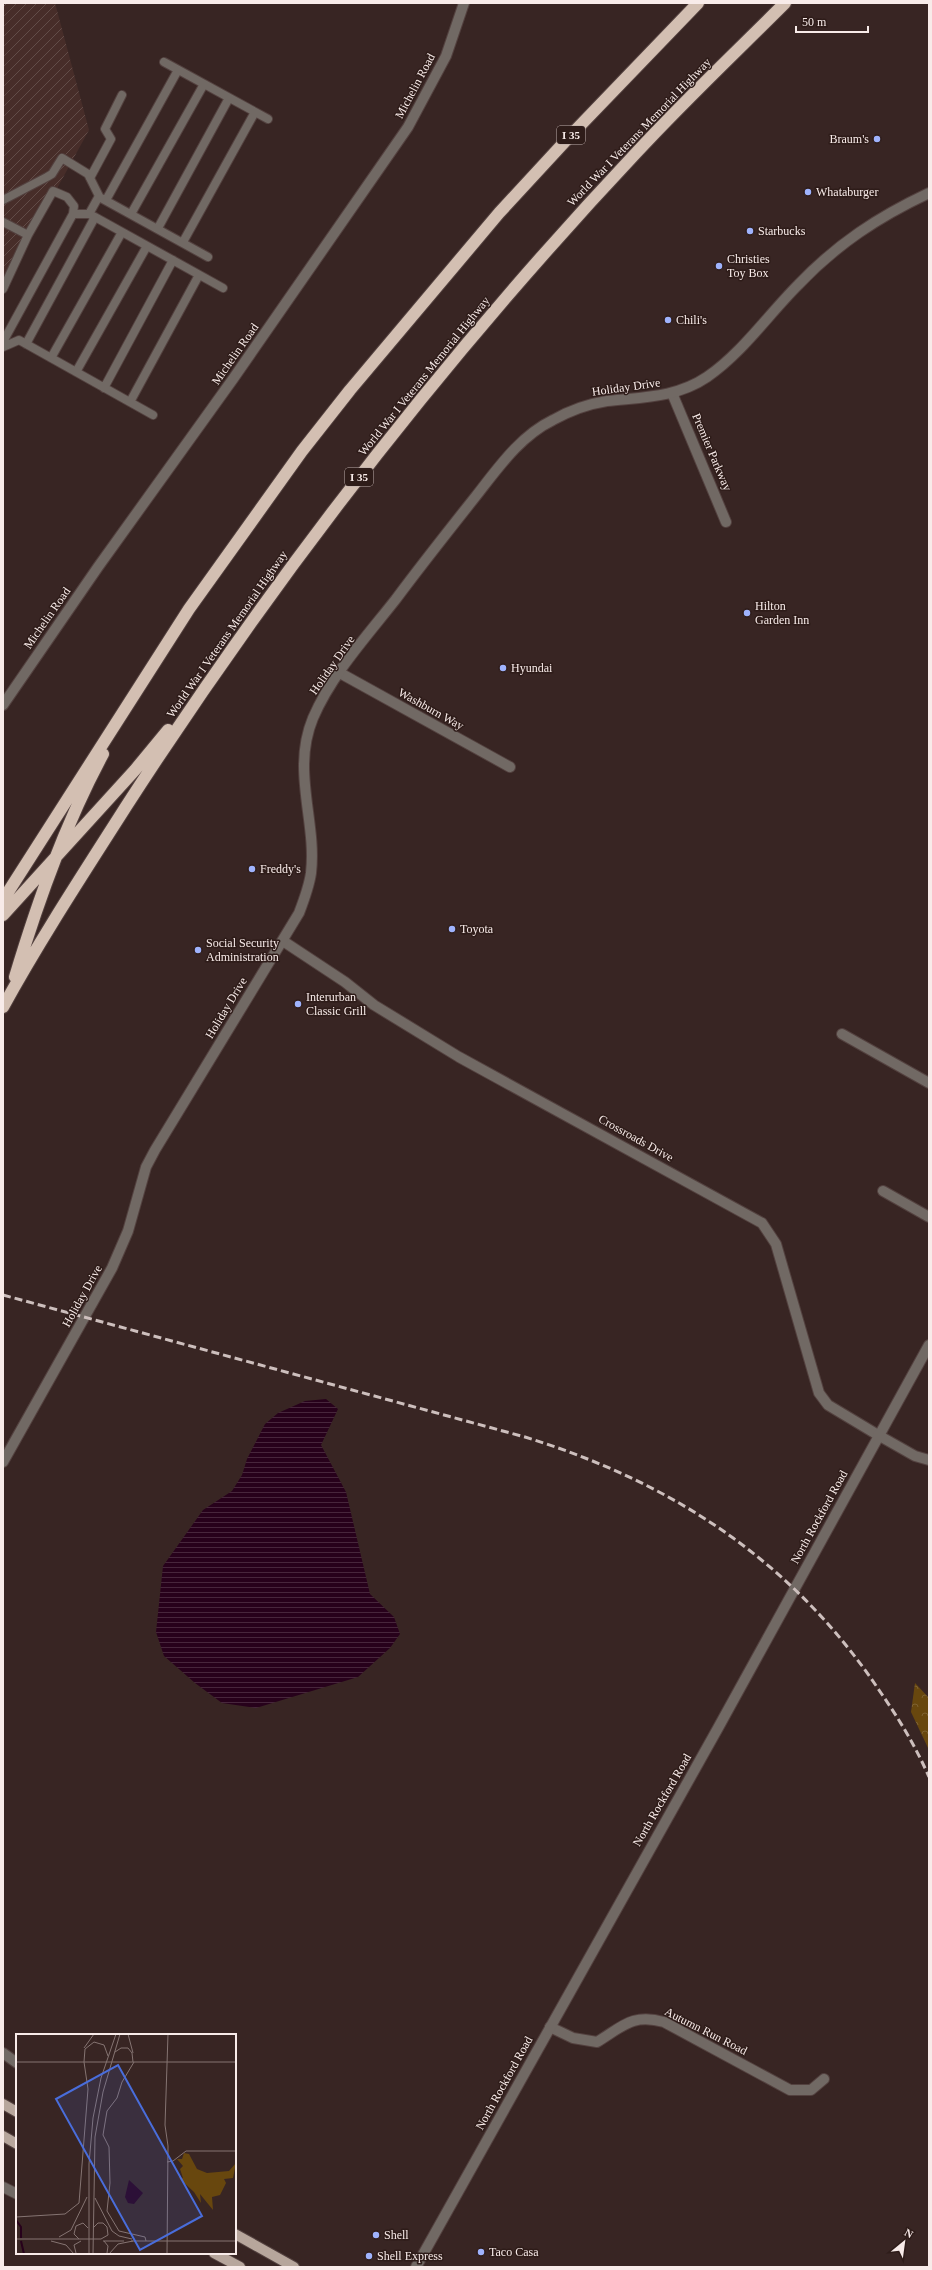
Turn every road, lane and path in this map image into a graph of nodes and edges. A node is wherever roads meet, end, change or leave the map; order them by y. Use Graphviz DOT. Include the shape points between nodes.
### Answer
graph roads {
  1 [pos="464,3"];
  2 [pos="698,3"];
  3 [pos="785,3"];
  4 [pos="164,62"];
  5 [pos="178,70"];
  6 [pos="204,84"];
  7 [pos="122,95"];
  8 [pos="229,98"];
  9 [pos="255,112"];
  10 [pos="268,120"];
  11 [pos="90,178"];
  12 [pos="929,192"];
  13 [pos="102,198"];
  14 [pos="3,200"];
  15 [pos="73,214"];
  16 [pos="131,214"];
  17 [pos="92,216"];
  18 [pos="3,222"];
  19 [pos="158,228"];
  20 [pos="122,232"];
  21 [pos="28,235"];
  22 [pos="183,242"];
  23 [pos="148,246"];
  24 [pos="208,256"];
  25 [pos="173,260"];
  26 [pos="199,274"];
  27 [pos="223,288"];
  28 [pos="3,289"];
  29 [pos="26,344"];
  30 [pos="3,347"];
  31 [pos="51,358"];
  32 [pos="76,372"];
  33 [pos="104,388"];
  34 [pos="672,393"];
  35 [pos="130,402"];
  36 [pos="153,415"];
  37 [pos="726,522"];
  38 [pos="340,672"];
  39 [pos="146,676"];
  40 [pos="206,684"];
  41 [pos="3,706"];
  42 [pos="510,768"];
  43 [pos="58,854"];
  44 [pos="3,900"];
  45 [pos="3,915"];
  46 [pos="283,941"];
  47 [pos="6,1002"];
  48 [pos="842,1034"];
  49 [pos="929,1083"];
  50 [pos="883,1191"];
  51 [pos="929,1217"];
  52 [pos="929,1345"];
  53 [pos="878,1435"];
  54 [pos="929,1460"];
  55 [pos="3,1462"];
  56 [pos="550,2027"];
  57 [pos="3,2053"];
  58 [pos="16,2062"];
  59 [pos="824,2079"];
  60 [pos="3,2104"];
  61 [pos="16,2111"];
  62 [pos="3,2136"];
  63 [pos="16,2143"];
  64 [pos="3,2187"];
  65 [pos="16,2194"];
  66 [pos="236,2235"];
  67 [pos="216,2254"];
  68 [pos="240,2267"];
  69 [pos="294,2267"];
  70 [pos="416,2267"];
  1 -- 41 [label="street, Michelin Road" via="446,56 408,127"];
  2 -- 39 [label="highway, I 35" via="571,134 499,213 350,390 302,451 236,543"];
  3 -- 40 [label="highway, World War I Veterans Memorial Highway / I 35" via="657,130 510,293 367,467"];
  4 -- 5 [label="street"];
  5 -- 6 [label="street"];
  5 -- 13 [label="street"];
  6 -- 8 [label="street"];
  6 -- 16 [label="street"];
  7 -- 11 [label="street" via="104,129 111,139"];
  8 -- 9 [label="street"];
  8 -- 19 [label="street"];
  9 -- 10 [label="street"];
  9 -- 22 [label="street"];
  11 -- 13 [label="street"];
  11 -- 14 [label="street" via="88,174 62,158 47,178"];
  12 -- 34 [label="street, Holiday Drive" via="866,226 837,248 797,285 727,361 703,380"];
  13 -- 16 [label="street"];
  13 -- 17 [label="street"];
  15 -- 17 [label="street"];
  15 -- 21 [label="street" via="74,206 67,197 52,191"];
  15 -- 30 [label="street" via="4,340"];
  16 -- 19 [label="street"];
  17 -- 20 [label="street"];
  17 -- 29 [label="street"];
  18 -- 21 [label="street"];
  19 -- 22 [label="street"];
  20 -- 23 [label="street"];
  20 -- 31 [label="street"];
  21 -- 28 [label="street"];
  22 -- 24 [label="street"];
  23 -- 25 [label="street"];
  23 -- 32 [label="street"];
  25 -- 26 [label="street"];
  25 -- 33 [label="street"];
  26 -- 27 [label="street"];
  26 -- 35 [label="street"];
  29 -- 30 [label="street" via="19,340"];
  29 -- 31 [label="street"];
  31 -- 32 [label="street"];
  32 -- 33 [label="street"];
  33 -- 35 [label="street"];
  34 -- 37 [label="street, Premier Parkway"];
  34 -- 38 [label="street, Holiday Drive" via="588,406 551,420 533,432 496,471"];
  35 -- 36 [label="street"];
  38 -- 42 [label="street, Washburn Way"];
  38 -- 46 [label="street, Holiday Drive" via="313,719 307,741 304,785 311,871 308,891"];
  39 -- 43 [label="highway" via="101,757"];
  39 -- 44 [label="highway, I 35"];
  40 -- 43 [label="highway" via="135,770"];
  40 -- 47 [label="highway, World War I Veterans Memorial Highway / I 35" via="75,886"];
  43 -- 45 [label="highway"];
  43 -- 47 [label="highway"];
  46 -- 53 [label="street, Crossroads Drive" via="345,982 374,1005 459,1057 762,1223 776,1244 819,1393 828,1405"];
  46 -- 55 [label="street, Holiday Drive" via="155,1150 146,1167 128,1231 112,1268"];
  48 -- 49 [label="street"];
  50 -- 51 [label="street"];
  52 -- 53 [label="street, North Rockford Road"];
  53 -- 54 [label="street, Crossroads Drive" via="915,1456"];
  53 -- 56 [label="street, North Rockford Road" via="718,1728"];
  56 -- 59 [label="street, Autumn Run Road" via="573,2038 597,2042 635,2019 650,2018 664,2022 790,2090 811,2090"];
  56 -- 70 [label="street, North Rockford Road"];
  57 -- 58 [label="street"];
  60 -- 61 [label="main road"];
  62 -- 63 [label="main road"];
  64 -- 65 [label="street"];
  66 -- 69 [label="main road"];
  67 -- 68 [label="main road"];
}
